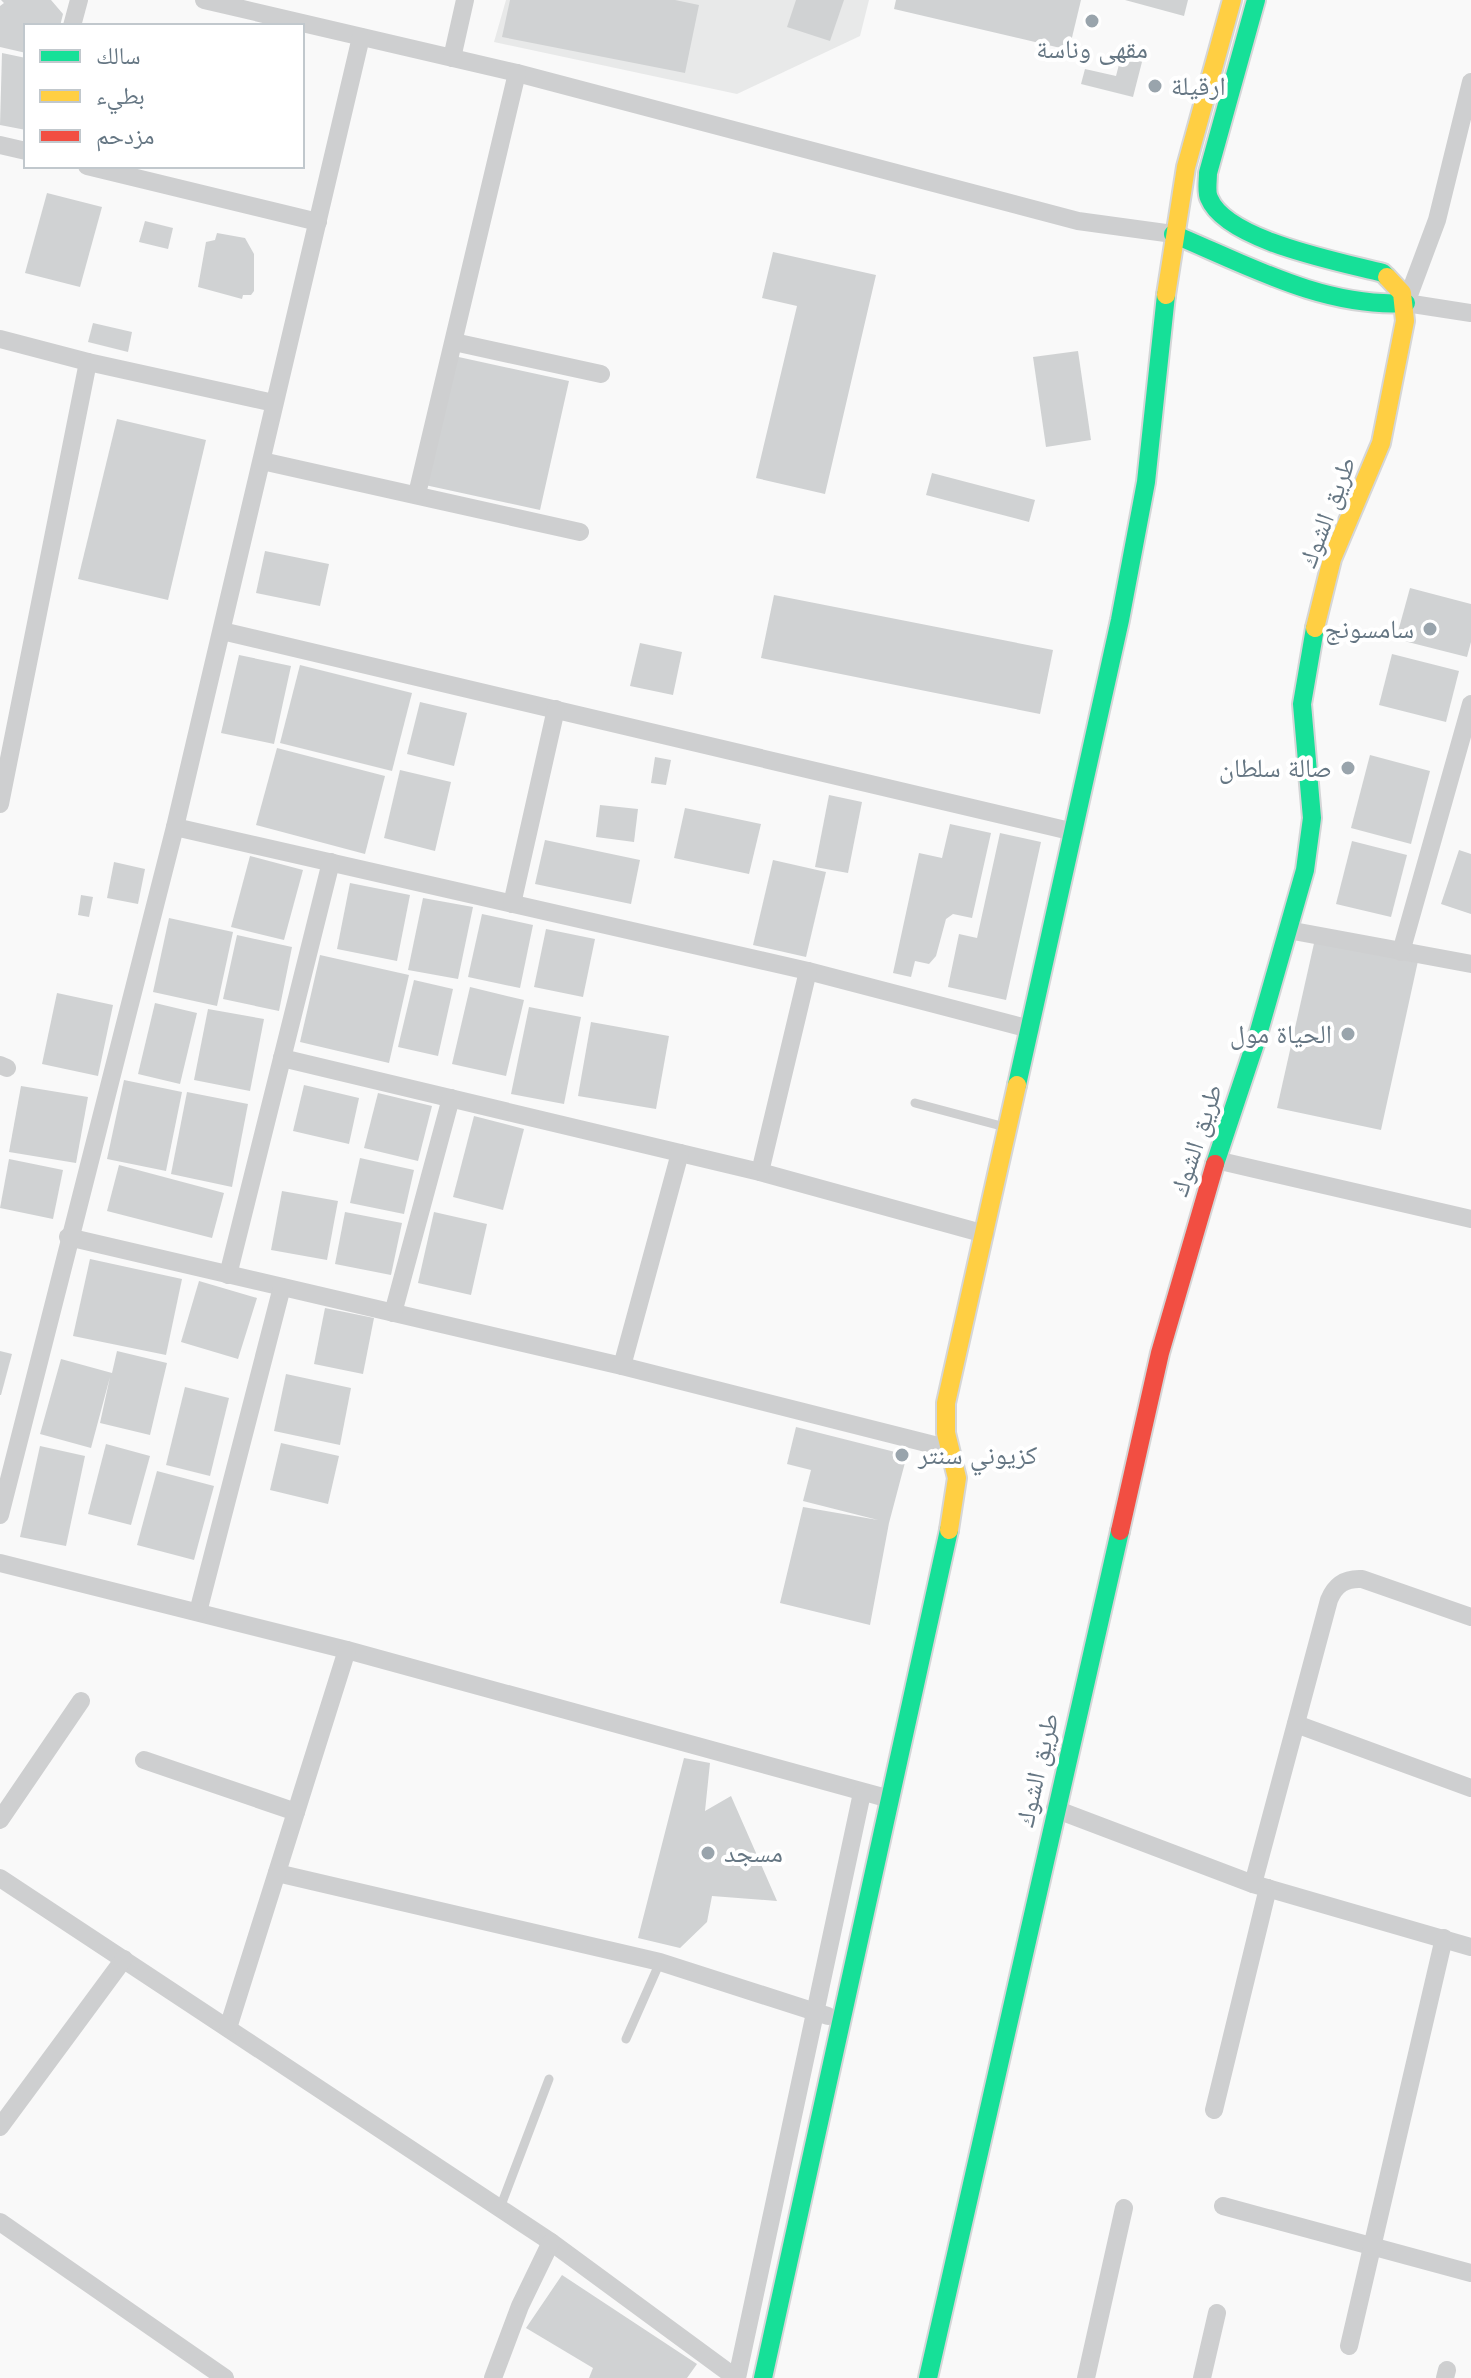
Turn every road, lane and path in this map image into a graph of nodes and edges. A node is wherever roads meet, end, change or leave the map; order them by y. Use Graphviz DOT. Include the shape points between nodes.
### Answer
graph roads {
  1 [pos="79,0"];
  2 [pos="204,0"];
  3 [pos="465,0"];
  4 [pos="1232,0"];
  5 [pos="1256,0"];
  6 [pos="73,24"];
  7 [pos="361,37"];
  8 [pos="452,58"];
  9 [pos="517,73"];
  10 [pos="1471,82"];
  11 [pos="0,145"];
  12 [pos="24,151"];
  13 [pos="1186,167"];
  14 [pos="95,168"];
  15 [pos="1208,173"];
  16 [pos="318,222"];
  17 [pos="1173,234"];
  18 [pos="1406,303"];
  19 [pos="1471,313"];
  20 [pos="0,339"];
  21 [pos="454,342"];
  22 [pos="88,362"];
  23 [pos="601,374"];
  24 [pos="274,403"];
  25 [pos="262,461"];
  26 [pos="417,494"];
  27 [pos="580,532"];
  28 [pos="222,631"];
  29 [pos="1471,704"];
  30 [pos="556,709"];
  31 [pos="0,804"];
  32 [pos="175,827"];
  33 [pos="1074,832"];
  34 [pos="331,862"];
  35 [pos="512,904"];
  36 [pos="1288,930"];
  37 [pos="1401,952"];
  38 [pos="1471,964"];
  39 [pos="808,971"];
  40 [pos="1030,1029"];
  41 [pos="282,1058"];
  42 [pos="451,1098"];
  43 [pos="915,1103"];
  44 [pos="1009,1128"];
  45 [pos="680,1153"];
  46 [pos="1216,1160"];
  47 [pos="760,1172"];
  48 [pos="1471,1219"];
  49 [pos="985,1234"];
  50 [pos="68,1237"];
  51 [pos="228,1275"];
  52 [pos="282,1287"];
  53 [pos="393,1313"];
  54 [pos="622,1366"];
  55 [pos="950,1449"];
  56 [pos="0,1515"];
  57 [pos="0,1563"];
  58 [pos="198,1612"];
  59 [pos="1471,1617"];
  60 [pos="347,1650"];
  61 [pos="81,1701"];
  62 [pos="1296,1724"];
  63 [pos="144,1760"];
  64 [pos="1471,1788"];
  65 [pos="862,1793"];
  66 [pos="890,1799"];
  67 [pos="1055,1809"];
  68 [pos="296,1812"];
  69 [pos="0,1820"];
  70 [pos="277,1873"];
  71 [pos="0,1878"];
  72 [pos="1261,1886"];
  73 [pos="1444,1938"];
  74 [pos="1471,1947"];
  75 [pos="124,1959"];
  76 [pos="660,1962"];
  77 [pos="816,2013"];
  78 [pos="842,2019"];
  79 [pos="228,2028"];
  80 [pos="626,2039"];
  81 [pos="549,2079"];
  82 [pos="1214,2110"];
  83 [pos="0,2127"];
  84 [pos="1223,2206"];
  85 [pos="500,2208"];
  86 [pos="1124,2208"];
  87 [pos="0,2222"];
  88 [pos="551,2242"];
  89 [pos="1373,2245"];
  90 [pos="1471,2273"];
  91 [pos="1217,2313"];
  92 [pos="1349,2346"];
  93 [pos="225,2378"];
  94 [pos="493,2378"];
  95 [pos="736,2378"];
  96 [pos="763,2378"];
  97 [pos="928,2378"];
  98 [pos="1086,2378"];
  99 [pos="1202,2378"];
  1 -- 6 [label="street"];
  2 -- 7 [label="street"];
  3 -- 8 [label="street"];
  4 -- 13 [label="main road"];
  5 -- 15 [label="main road"];
  7 -- 8 [label="street"];
  7 -- 16 [label="street"];
  8 -- 9 [label="street"];
  9 -- 17 [label="street" via="1078,221"];
  9 -- 21 [label="street"];
  10 -- 18 [label="street" via="1437,220"];
  11 -- 12 [label="street"];
  13 -- 15 [label="main road"];
  13 -- 17 [label="main road"];
  14 -- 16 [label="street"];
  15 -- 18 [label="main road" via="1209,198 1233,225 1275,244 1375,269 1397,285"];
  16 -- 24 [label="street"];
  17 -- 18 [label="main road" via="1325,293 1374,305"];
  17 -- 33 [label="main road" via="1146,482"];
  18 -- 19 [label="street"];
  18 -- 36 [label="main road, طريق الشوك" via="1381,443 1332,559 1308,659 1302,704 1312,818 1305,870"];
  20 -- 22 [label="street"];
  21 -- 23 [label="street"];
  21 -- 26 [label="street"];
  22 -- 24 [label="street"];
  22 -- 31 [label="street"];
  24 -- 25 [label="street"];
  25 -- 26 [label="street"];
  25 -- 28 [label="street"];
  26 -- 27 [label="street"];
  28 -- 30 [label="street"];
  28 -- 32 [label="street"];
  29 -- 37 [label="street"];
  30 -- 33 [label="street"];
  30 -- 35 [label="street"];
  32 -- 34 [label="street"];
  32 -- 50 [label="street"];
  33 -- 40 [label="main road"];
  34 -- 35 [label="street"];
  34 -- 41 [label="street"];
  35 -- 39 [label="street"];
  36 -- 37 [label="street"];
  36 -- 46 [label="main road, طريق الشوك"];
  37 -- 38 [label="street"];
  39 -- 40 [label="street"];
  39 -- 47 [label="street"];
  40 -- 44 [label="main road"];
  41 -- 42 [label="street"];
  41 -- 51 [label="street"];
  42 -- 45 [label="street"];
  42 -- 53 [label="street"];
  43 -- 44 [label="lane"];
  44 -- 49 [label="main road"];
  45 -- 47 [label="street"];
  45 -- 54 [label="street"];
  46 -- 48 [label="street"];
  46 -- 67 [label="main road, طريق الشوك" via="1160,1353"];
  47 -- 49 [label="street"];
  49 -- 55 [label="main road" via="946,1403"];
  50 -- 51 [label="street"];
  50 -- 56 [label="street"];
  51 -- 52 [label="street"];
  52 -- 53 [label="street"];
  52 -- 58 [label="street"];
  53 -- 54 [label="street"];
  54 -- 55 [label="street"];
  55 -- 66 [label="main road" via="957,1492"];
  57 -- 58 [label="street"];
  58 -- 60 [label="street"];
  59 -- 62 [label="street" via="1362,1579 1341,1583 1329,1600"];
  60 -- 65 [label="street"];
  60 -- 68 [label="street"];
  61 -- 69 [label="street"];
  62 -- 64 [label="street"];
  62 -- 72 [label="street"];
  63 -- 68 [label="street"];
  65 -- 66 [label="street"];
  65 -- 77 [label="street"];
  66 -- 78 [label="main road"];
  67 -- 72 [label="street"];
  67 -- 97 [label="main road, طريق الشوك"];
  68 -- 70 [label="street"];
  70 -- 76 [label="street"];
  70 -- 79 [label="street"];
  71 -- 75 [label="street"];
  72 -- 73 [label="street"];
  72 -- 82 [label="street"];
  73 -- 74 [label="street"];
  73 -- 89 [label="street"];
  75 -- 79 [label="street"];
  75 -- 83 [label="street"];
  76 -- 77 [label="street"];
  76 -- 80 [label="lane"];
  77 -- 78 [label="street"];
  77 -- 95 [label="street"];
  78 -- 96 [label="main road"];
  79 -- 85 [label="street"];
  81 -- 85 [label="lane"];
  84 -- 89 [label="street"];
  85 -- 88 [label="street"];
  86 -- 98 [label="street"];
  87 -- 93 [label="street"];
  88 -- 94 [label="street"];
  88 -- 95 [label="street"];
  89 -- 90 [label="street"];
  89 -- 92 [label="street"];
  91 -- 99 [label="street"];
}
